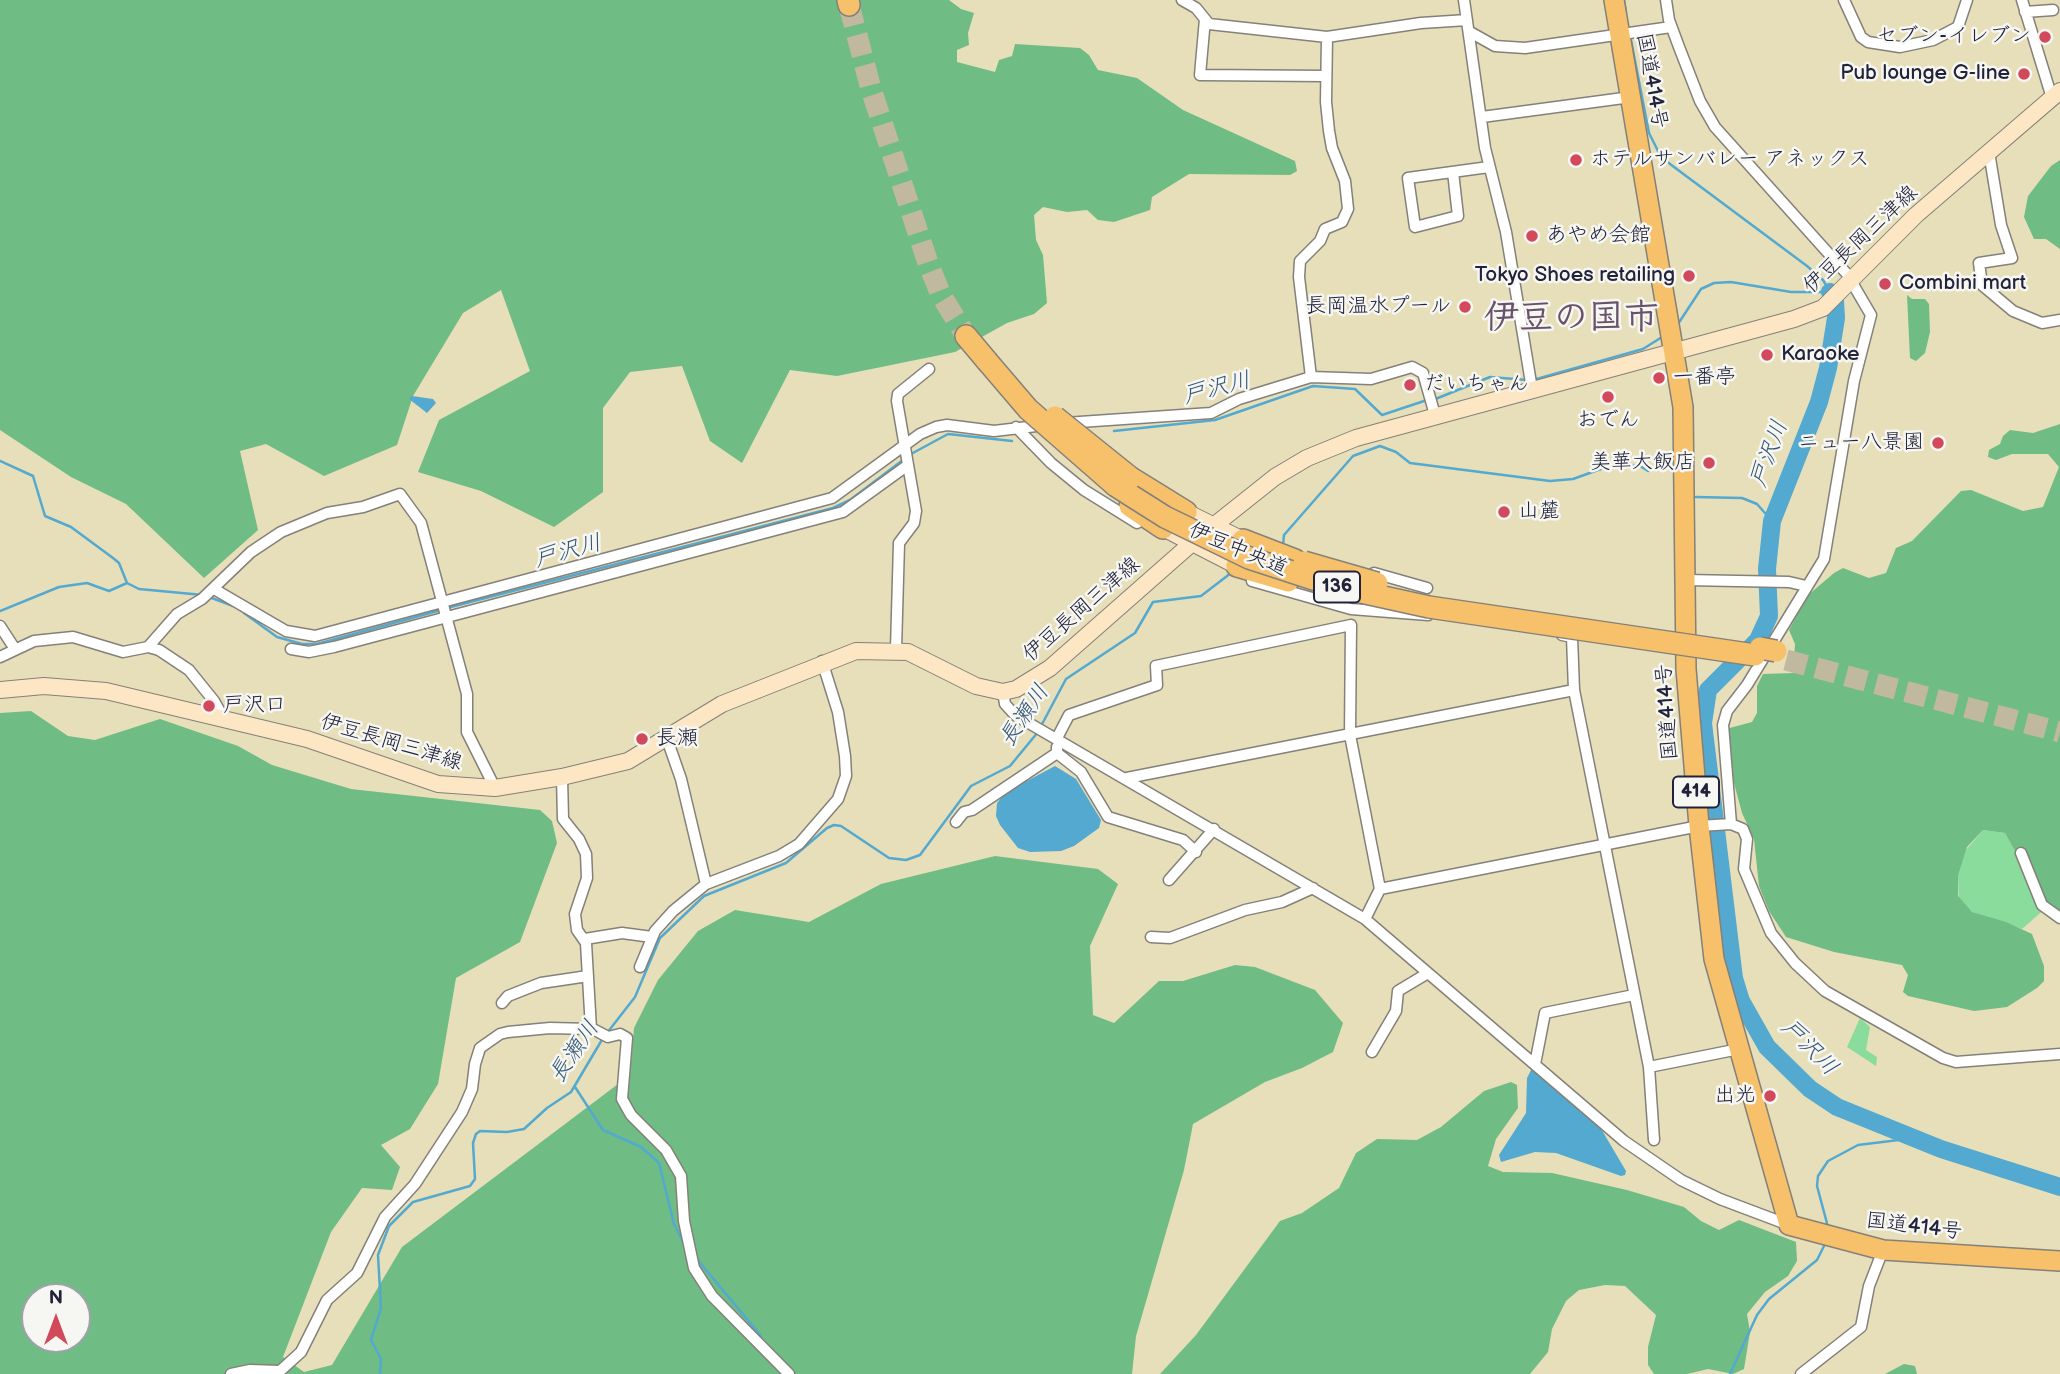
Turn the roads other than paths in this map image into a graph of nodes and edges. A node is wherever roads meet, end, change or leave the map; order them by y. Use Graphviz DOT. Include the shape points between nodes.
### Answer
graph roads {
  1 [pos="1182,0"];
  2 [pos="1464,0"];
  3 [pos="1614,0"];
  4 [pos="1666,0"];
  5 [pos="1844,0"];
  6 [pos="1967,0"];
  7 [pos="2024,6"];
  8 [pos="2053,10"];
  9 [pos="1205,19"];
  10 [pos="1467,20"];
  11 [pos="1671,27"];
  12 [pos="1470,32"];
  13 [pos="1626,33"];
  14 [pos="1327,37"];
  15 [pos="1325,76"];
  16 [pos="2057,95"];
  17 [pos="1631,97"];
  18 [pos="1482,117"];
  19 [pos="1989,152"];
  20 [pos="1489,167"];
  21 [pos="1452,172"];
  22 [pos="1852,280"];
  23 [pos="2060,320"];
  24 [pos="968,334"];
  25 [pos="1675,350"];
  26 [pos="991,364"];
  27 [pos="929,369"];
  28 [pos="1311,377"];
  29 [pos="1015,385"];
  30 [pos="1532,389"];
  31 [pos="1436,415"];
  32 [pos="1079,422"];
  33 [pos="1016,427"];
  34 [pos="905,447"];
  35 [pos="908,464"];
  36 [pos="1186,512"];
  37 [pos="1214,527"];
  38 [pos="1163,528"];
  39 [pos="1243,540"];
  40 [pos="1192,543"];
  41 [pos="1217,556"];
  42 [pos="1237,566"];
  43 [pos="1348,566"];
  44 [pos="1686,580"];
  45 [pos="1806,586"];
  46 [pos="214,589"];
  47 [pos="1434,600"];
  48 [pos="1351,609"];
  49 [pos="445,610"];
  50 [pos="1352,625"];
  51 [pos="0,626"];
  52 [pos="148,647"];
  53 [pos="15,649"];
  54 [pos="291,649"];
  55 [pos="895,649"];
  56 [pos="1769,654"];
  57 [pos="0,657"];
  58 [pos="822,661"];
  59 [pos="0,690"];
  60 [pos="1574,690"];
  61 [pos="1003,692"];
  62 [pos="223,717"];
  63 [pos="1350,735"];
  64 [pos="1054,737"];
  65 [pos="667,739"];
  66 [pos="1057,753"];
  67 [pos="562,777"];
  68 [pos="1127,778"];
  69 [pos="495,788"];
  70 [pos="956,822"];
  71 [pos="1727,824"];
  72 [pos="1702,826"];
  73 [pos="1214,829"];
  74 [pos="1607,844"];
  75 [pos="1196,852"];
  76 [pos="2021,853"];
  77 [pos="1169,880"];
  78 [pos="706,884"];
  79 [pos="1313,888"];
  80 [pos="1380,889"];
  81 [pos="2060,918"];
  82 [pos="1365,919"];
  83 [pos="652,937"];
  84 [pos="1151,937"];
  85 [pos="585,939"];
  86 [pos="640,967"];
  87 [pos="1429,974"];
  88 [pos="588,976"];
  89 [pos="1634,995"];
  90 [pos="502,1003"];
  91 [pos="601,1032"];
  92 [pos="1739,1049"];
  93 [pos="1372,1052"];
  94 [pos="2060,1054"];
  95 [pos="1535,1064"];
  96 [pos="1649,1067"];
  97 [pos="1654,1140"];
  98 [pos="1789,1224"];
  99 [pos="1883,1250"];
  100 [pos="2060,1261"];
  101 [pos="231,1374"];
  102 [pos="789,1374"];
  103 [pos="1801,1374"];
  1 -- 9 [label="street"];
  2 -- 10 [label="street"];
  3 -- 13 [label="highway, 国道414号 / 414"];
  4 -- 11 [label="street"];
  5 -- 6 [label="street" via="1853,25 1868,42 1900,47 1933,40 1958,27"];
  7 -- 8 [label="street"];
  7 -- 16 [label="street"];
  9 -- 14 [label="street" via="1216,26"];
  9 -- 15 [label="street" via="1200,75"];
  10 -- 12 [label="street"];
  10 -- 14 [label="street"];
  11 -- 13 [label="street"];
  11 -- 22 [label="street" via="1715,127"];
  12 -- 13 [label="street" via="1495,46 1525,48"];
  12 -- 18 [label="street"];
  13 -- 17 [label="highway, 国道414号 / 414"];
  14 -- 15 [label="street"];
  15 -- 28 [label="street" via="1332,148 1345,181 1348,209 1342,222 1325,229 1300,261"];
  16 -- 19 [label="main road, 伊豆長岡三津線"];
  17 -- 18 [label="street"];
  17 -- 25 [label="highway, 国道414号 / 414"];
  18 -- 20 [label="street"];
  19 -- 22 [label="main road, 伊豆長岡三津線" via="1916,215"];
  19 -- 23 [label="street" via="2001,225 2012,258 1979,263 1982,285 2013,311 2042,323"];
  20 -- 21 [label="street"];
  20 -- 30 [label="street" via="1506,232"];
  21 -- 21 [label="street" via="1408,178 1415,226 1458,216"];
  22 -- 25 [label="main road, 伊豆長岡三津線" via="1813,313"];
  22 -- 45 [label="street" via="1869,307 1871,321 1854,380 1826,549 1819,570"];
  24 -- 26 [label="highway, 伊豆中央道 / 136"];
  25 -- 30 [label="main road, 伊豆長岡三津線"];
  25 -- 44 [label="highway, 国道414号 / 414" via="1683,407"];
  26 -- 29 [label="highway, 伊豆中央道 / 136"];
  26 -- 38 [label="highway" via="1004,391 1059,451"];
  26 -- 47 [label="highway, 伊豆中央道 / 136, bridge" via="1028,409 1090,465 1175,522 1269,565 1338,587"];
  27 -- 34 [label="street" via="898,394"];
  28 -- 31 [label="street" via="1361,380 1418,369"];
  28 -- 32 [label="street" via="1239,399 1211,413"];
  29 -- 36 [label="highway, bridge" via="1131,478"];
  29 -- 47 [label="highway, 伊豆中央道 / 136, bridge" via="1095,462 1197,528 1311,573"];
  30 -- 31 [label="main road, 伊豆長岡三津線"];
  31 -- 37 [label="main road, 伊豆長岡三津線" via="1307,458 1275,477"];
  32 -- 33 [label="street"];
  32 -- 36 [label="street" via="1138,474 1176,496"];
  33 -- 34 [label="street" via="994,431 936,426"];
  33 -- 38 [label="street" via="1084,490 1147,529"];
  34 -- 35 [label="street"];
  34 -- 49 [label="street" via="832,499"];
  35 -- 49 [label="street" via="843,512"];
  35 -- 55 [label="street" via="916,511 914,523 899,543"];
  36 -- 37 [label="main road"];
  37 -- 39 [label="main road"];
  37 -- 40 [label="main road, 伊豆長岡三津線"];
  38 -- 40 [label="main road"];
  39 -- 43 [label="street" via="1266,540"];
  39 -- 47 [label="highway, bridge"];
  40 -- 41 [label="main road"];
  40 -- 61 [label="main road, 伊豆長岡三津線" via="1050,668 1027,684"];
  41 -- 42 [label="main road"];
  41 -- 48 [label="street" via="1236,576"];
  42 -- 47 [label="highway, bridge" via="1347,597"];
  43 -- 47 [label="street"];
  43 -- 48 [label="street"];
  44 -- 45 [label="street"];
  44 -- 72 [label="highway, 国道414号 / 414" via="1686,669"];
  45 -- 71 [label="street" via="1727,711"];
  46 -- 49 [label="street" via="278,627 303,636"];
  46 -- 49 [label="street" via="251,552 290,528 400,494 421,523"];
  46 -- 52 [label="street" via="177,614"];
  47 -- 56 [label="highway, 伊豆中央道 / 136, bridge"];
  48 -- 50 [label="street"];
  48 -- 60 [label="street" via="1444,617 1572,637"];
  49 -- 54 [label="street" via="318,650"];
  49 -- 69 [label="street" via="467,694 467,732"];
  50 -- 63 [label="street"];
  50 -- 64 [label="street" via="1156,666 1157,685 1069,715"];
  51 -- 53 [label="street"];
  52 -- 53 [label="street" via="123,652 74,637 34,641"];
  52 -- 62 [label="street" via="172,656 189,670"];
  53 -- 57 [label="street"];
  55 -- 58 [label="main road, 伊豆長岡三津線" via="856,651"];
  55 -- 61 [label="main road, 伊豆長岡三津線" via="976,686"];
  58 -- 65 [label="main road, 伊豆長岡三津線" via="722,704"];
  58 -- 78 [label="street" via="841,723 846,767 841,792 799,844"];
  59 -- 62 [label="main road, 伊豆長岡三津線" via="77,687"];
  60 -- 63 [label="street"];
  60 -- 74 [label="street"];
  61 -- 64 [label="street" via="1009,709"];
  62 -- 69 [label="main road, 伊豆長岡三津線" via="307,738 438,784"];
  63 -- 68 [label="street"];
  63 -- 80 [label="street"];
  64 -- 66 [label="street"];
  64 -- 68 [label="street"];
  65 -- 67 [label="main road, 伊豆長岡三津線" via="615,766"];
  65 -- 78 [label="street"];
  66 -- 70 [label="street" via="964,812"];
  66 -- 75 [label="street" via="1081,772 1108,817 1183,840"];
  67 -- 69 [label="main road, 伊豆長岡三津線"];
  67 -- 85 [label="street" via="563,819 586,854 587,878 575,914 577,930"];
  68 -- 73 [label="street"];
  71 -- 72 [label="street"];
  71 -- 94 [label="street" via="1743,829 1747,839 1744,869 1771,933 1825,991 1956,1062"];
  72 -- 74 [label="street"];
  72 -- 92 [label="highway, 国道414号 / 414" via="1714,959"];
  73 -- 75 [label="street"];
  73 -- 79 [label="street"];
  74 -- 80 [label="street"];
  74 -- 89 [label="street"];
  75 -- 77 [label="street"];
  76 -- 81 [label="street" via="2040,903"];
  78 -- 83 [label="street" via="673,911"];
  79 -- 82 [label="street"];
  79 -- 84 [label="street" via="1170,938"];
  80 -- 82 [label="street"];
  82 -- 87 [label="street"];
  83 -- 85 [label="street" via="622,933"];
  83 -- 86 [label="street"];
  85 -- 88 [label="street"];
  87 -- 93 [label="street" via="1398,990 1396,1011"];
  87 -- 95 [label="street"];
  88 -- 90 [label="street" via="541,983"];
  88 -- 91 [label="street"];
  89 -- 95 [label="street" via="1545,1013"];
  89 -- 96 [label="street"];
  91 -- 101 [label="street" via="508,1032 480,1048 468,1100 415,1184 385,1217 358,1273 327,1300 301,1352 280,1371"];
  91 -- 102 [label="street" via="624,1035 628,1041 622,1092 625,1107 666,1150 681,1176 694,1268 712,1296"];
  92 -- 96 [label="street"];
  92 -- 98 [label="highway, 国道414号 / 414"];
  95 -- 98 [label="street" via="1625,1141 1681,1180"];
  96 -- 97 [label="street"];
  98 -- 99 [label="highway, 国道414号"];
  99 -- 100 [label="highway, 国道414号"];
  99 -- 103 [label="street" via="1861,1326"];
}
